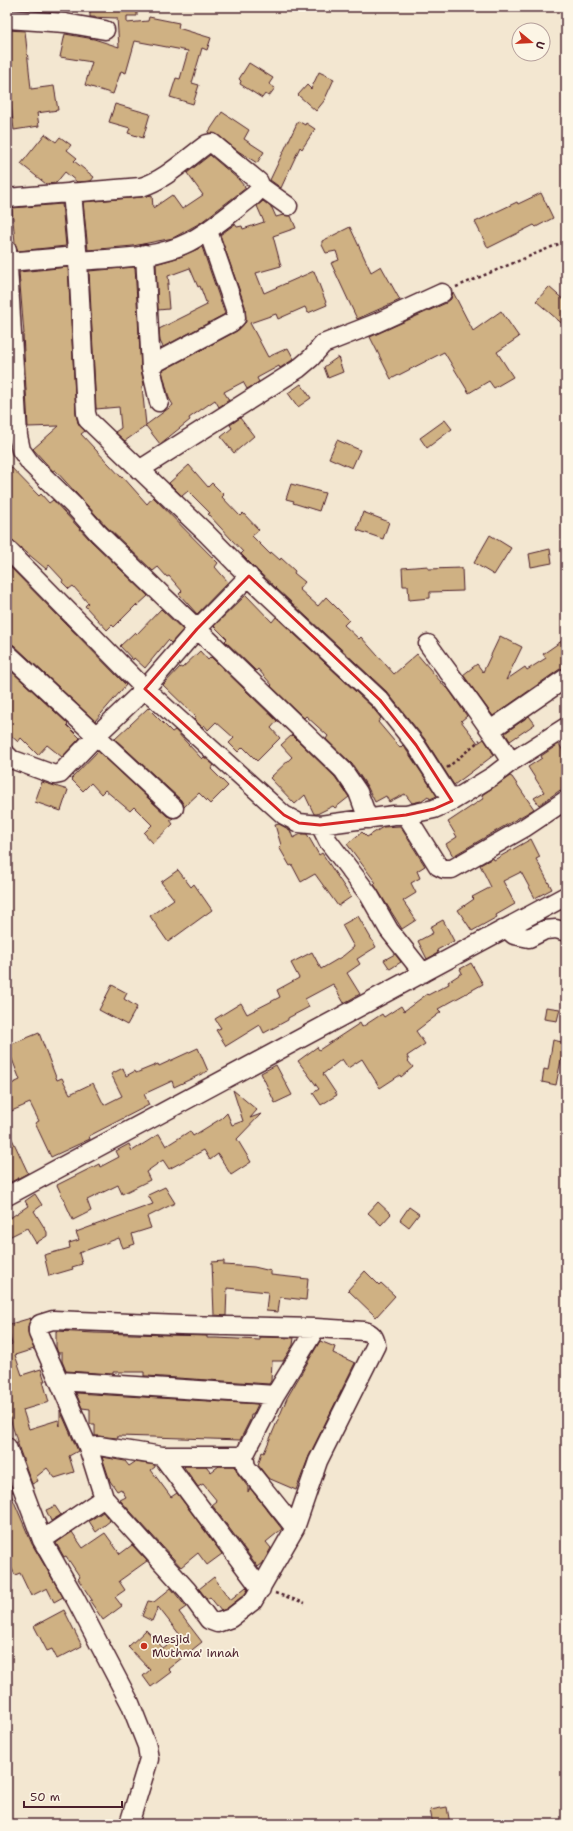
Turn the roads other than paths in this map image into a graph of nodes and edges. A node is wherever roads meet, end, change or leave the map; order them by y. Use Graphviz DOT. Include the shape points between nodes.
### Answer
graph roads {
  1 [pos="7,19"];
  2 [pos="105,30"];
  3 [pos="260,186"];
  4 [pos="72,192"];
  5 [pos="7,198"];
  6 [pos="288,206"];
  7 [pos="208,231"];
  8 [pos="146,254"];
  9 [pos="7,256"];
  10 [pos="77,259"];
  11 [pos="442,293"];
  12 [pos="151,368"];
  13 [pos="159,402"];
  14 [pos="139,470"];
  15 [pos="7,549"];
  16 [pos="249,576"];
  17 [pos="197,629"];
  18 [pos="428,644"];
  19 [pos="7,653"];
  20 [pos="566,678"];
  21 [pos="145,689"];
  22 [pos="566,727"];
  23 [pos="492,730"];
  24 [pos="96,735"];
  25 [pos="7,755"];
  26 [pos="511,762"];
  27 [pos="566,800"];
  28 [pos="452,801"];
  29 [pos="174,808"];
  30 [pos="406,815"];
  31 [pos="368,819"];
  32 [pos="320,825"];
  33 [pos="566,896"];
  34 [pos="506,928"];
  35 [pos="566,932"];
  36 [pos="423,973"];
  37 [pos="7,1196"];
  38 [pos="316,1328"];
  39 [pos="59,1381"];
  40 [pos="275,1395"];
  41 [pos="88,1447"];
  42 [pos="7,1448"];
  43 [pos="162,1456"];
  44 [pos="244,1456"];
  45 [pos="104,1498"];
  46 [pos="295,1528"];
  47 [pos="42,1540"];
  48 [pos="261,1589"];
  49 [pos="130,1824"];
  1 -- 2 [label="street" via="65,23"];
  3 -- 4 [label="street" via="259,182 212,143 150,184 141,187"];
  3 -- 6 [label="street"];
  3 -- 7 [label="street" via="253,196"];
  4 -- 5 [label="street"];
  4 -- 10 [label="street"];
  7 -- 8 [label="street" via="164,251"];
  7 -- 12 [label="street" via="236,318 155,363"];
  8 -- 10 [label="street"];
  8 -- 12 [label="street"];
  9 -- 10 [label="street"];
  9 -- 17 [label="street" via="21,450 31,464 98,534"];
  10 -- 14 [label="street" via="88,420"];
  11 -- 14 [label="street" via="323,344 298,369"];
  12 -- 13 [label="street"];
  14 -- 16 [label="street"];
  15 -- 21 [label="street"];
  16 -- 17 [label="street"];
  16 -- 28 [label="street" via="380,700 416,745"];
  17 -- 21 [label="street"];
  17 -- 31 [label="street" via="343,770 358,792"];
  18 -- 23 [label="street"];
  19 -- 24 [label="street"];
  20 -- 23 [label="street"];
  21 -- 24 [label="street"];
  21 -- 32 [label="street" via="284,815 299,823"];
  22 -- 26 [label="street"];
  23 -- 26 [label="street"];
  24 -- 25 [label="street" via="58,775 11,759"];
  24 -- 29 [label="street"];
  26 -- 28 [label="street"];
  27 -- 30 [label="street" via="524,828 452,869 438,866"];
  28 -- 30 [label="street" via="434,809"];
  30 -- 31 [label="street"];
  31 -- 32 [label="street"];
  32 -- 36 [label="street" via="328,841 369,895 389,930"];
  33 -- 34 [label="street"];
  34 -- 35 [label="street" via="514,934 529,938 545,930 556,929"];
  34 -- 36 [label="street"];
  36 -- 37 [label="street"];
  38 -- 39 [label="street" via="44,1321 38,1327 38,1333"];
  38 -- 40 [label="street"];
  38 -- 46 [label="street" via="369,1332 375,1338 376,1345 318,1461"];
  39 -- 40 [label="street"];
  39 -- 41 [label="street"];
  40 -- 44 [label="street"];
  41 -- 43 [label="street" via="99,1446"];
  41 -- 45 [label="street"];
  42 -- 47 [label="street"];
  43 -- 44 [label="street"];
  43 -- 48 [label="street"];
  44 -- 46 [label="street" via="246,1467"];
  45 -- 47 [label="street"];
  45 -- 48 [label="street" via="187,1590 209,1620 217,1623 231,1618 253,1601"];
  46 -- 48 [label="street"];
  47 -- 49 [label="street" via="130,1703 147,1746 148,1759"];
}
